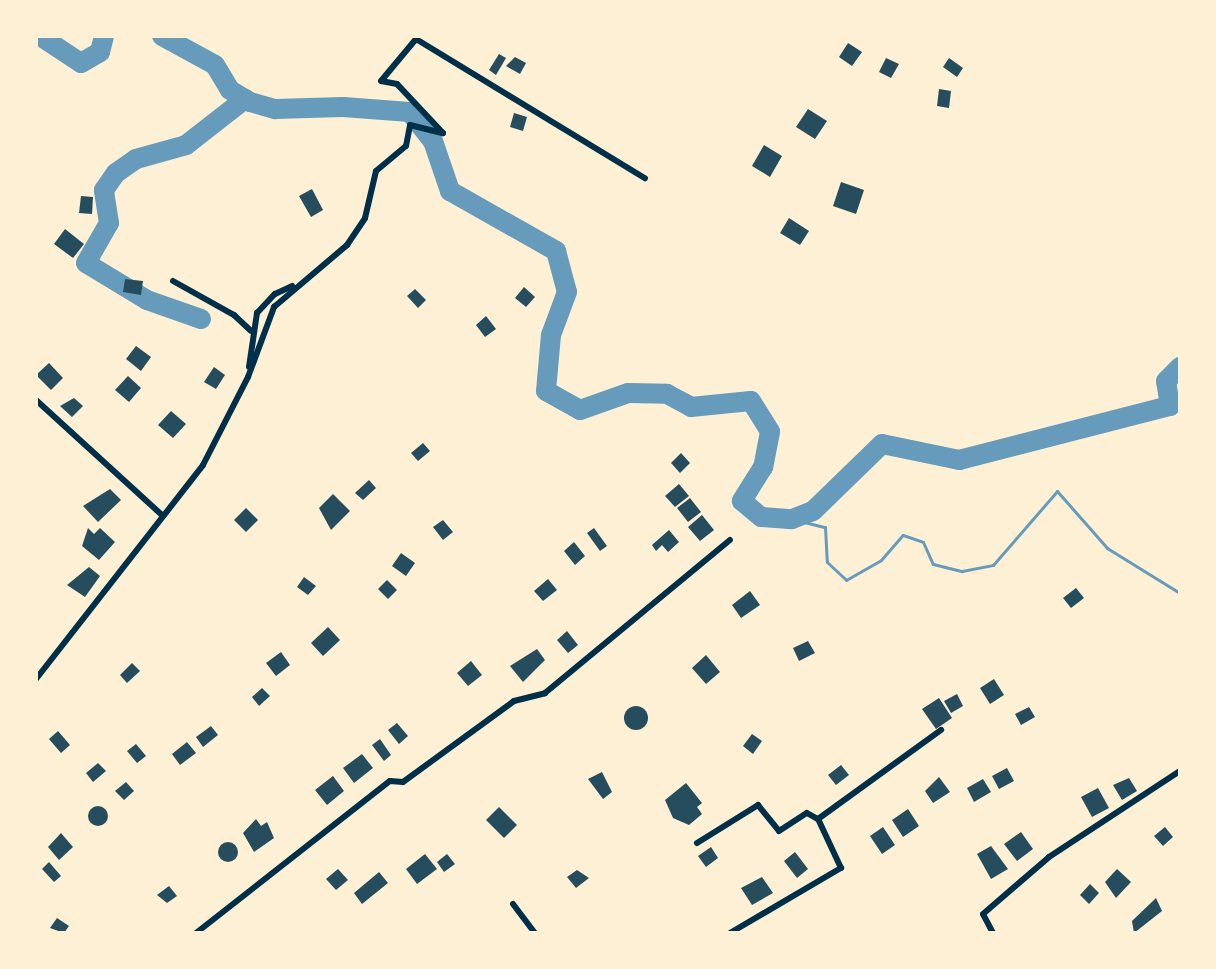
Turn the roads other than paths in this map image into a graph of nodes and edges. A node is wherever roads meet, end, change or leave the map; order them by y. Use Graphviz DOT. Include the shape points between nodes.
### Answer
graph roads {
  1 [pos="416,38"];
  2 [pos="645,178"];
  3 [pos="173,281"];
  4 [pos="296,285"];
  5 [pos="251,331"];
  6 [pos="248,377"];
  7 [pos="36,400"];
  8 [pos="163,516"];
  9 [pos="730,540"];
  10 [pos="36,679"];
  11 [pos="941,730"];
  12 [pos="1180,771"];
  13 [pos="818,819"];
  14 [pos="697,843"];
  15 [pos="513,904"];
  16 [pos="196,933"];
  17 [pos="535,933"];
  18 [pos="730,933"];
  19 [pos="993,933"];
  1 -- 2 [label="street"];
  1 -- 4 [label="street" via="381,81 397,84 443,133 410,125 406,146 376,171 365,218 347,245"];
  3 -- 5 [label="street" via="224,308"];
  4 -- 5 [label="street" via="263,305"];
  4 -- 6 [label="street" via="274,307"];
  5 -- 6 [label="street"];
  6 -- 8 [label="street" via="203,465"];
  7 -- 8 [label="street"];
  8 -- 10 [label="street"];
  9 -- 16 [label="street" via="545,693 514,701 403,782 390,781"];
  11 -- 13 [label="street"];
  12 -- 19 [label="street" via="1049,857 983,914"];
  13 -- 14 [label="street" via="807,813 779,831 758,805"];
  13 -- 18 [label="street" via="841,868"];
  15 -- 17 [label="street"];
}
